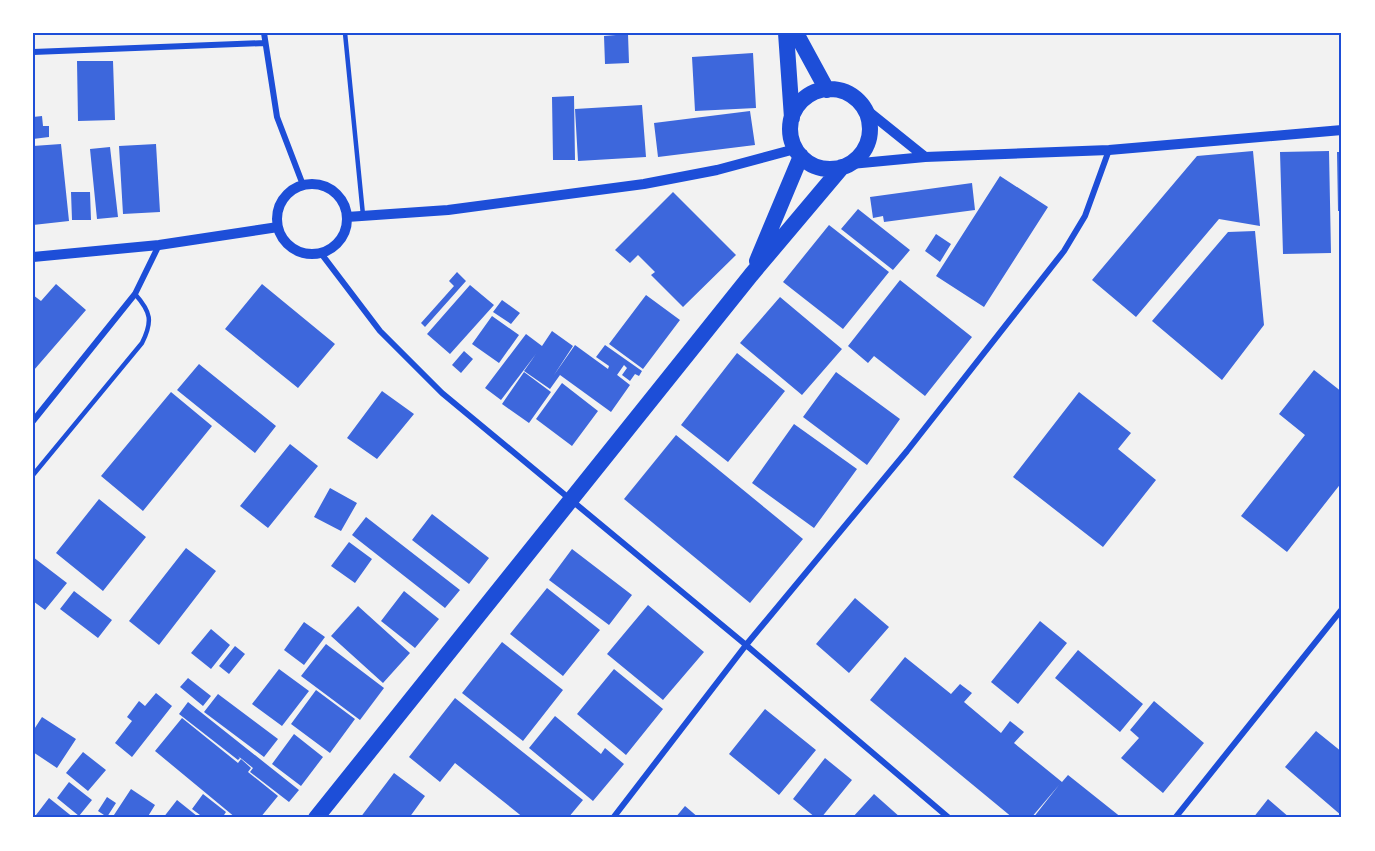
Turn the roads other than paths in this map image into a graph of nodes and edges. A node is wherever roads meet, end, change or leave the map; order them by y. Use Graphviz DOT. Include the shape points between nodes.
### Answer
graph roads {
  1 [pos="264,33"];
  2 [pos="345,33"];
  3 [pos="786,33"];
  4 [pos="796,33"];
  5 [pos="265,44"];
  6 [pos="33,52"];
  7 [pos="827,90"];
  8 [pos="864,108"];
  9 [pos="792,118"];
  10 [pos="1342,130"];
  11 [pos="1109,150"];
  12 [pos="798,152"];
  13 [pos="925,157"];
  14 [pos="846,165"];
  15 [pos="303,185"];
  16 [pos="363,216"];
  17 [pos="347,217"];
  18 [pos="278,227"];
  19 [pos="159,245"];
  20 [pos="320,252"];
  21 [pos="33,257"];
  22 [pos="751,275"];
  23 [pos="135,294"];
  24 [pos="33,421"];
  25 [pos="33,475"];
  26 [pos="571,498"];
  27 [pos="1342,609"];
  28 [pos="746,645"];
  29 [pos="316,818"];
  30 [pos="612,818"];
  31 [pos="949,818"];
  32 [pos="1175,818"];
  1 -- 5 [label="street"];
  2 -- 16 [label="lane"];
  3 -- 9 [label="highway"];
  4 -- 7 [label="highway"];
  5 -- 6 [label="street"];
  5 -- 15 [label="street" via="277,117"];
  7 -- 8 [label="highway" via="841,91"];
  7 -- 9 [label="highway" via="801,102"];
  8 -- 13 [label="street"];
  8 -- 14 [label="highway" via="869,120 867,145 860,156"];
  9 -- 12 [label="highway" via="790,128"];
  10 -- 11 [label="street"];
  11 -- 13 [label="street"];
  11 -- 28 [label="street" via="1085,216 1064,251 907,451"];
  12 -- 14 [label="highway" via="816,167 833,169"];
  12 -- 16 [label="street" via="644,184 448,210"];
  12 -- 22 [label="highway"];
  13 -- 14 [label="street"];
  14 -- 22 [label="highway"];
  15 -- 17 [label="street" via="329,188 339,197"];
  15 -- 18 [label="street" via="293,189 279,206"];
  16 -- 17 [label="street"];
  17 -- 20 [label="street" via="340,239"];
  18 -- 19 [label="street"];
  18 -- 20 [label="street" via="292,247"];
  19 -- 21 [label="street"];
  19 -- 23 [label="street"];
  20 -- 26 [label="street" via="380,331 442,393"];
  22 -- 26 [label="highway"];
  23 -- 24 [label="street"];
  23 -- 25 [label="lane" via="146,306 150,320 142,344"];
  26 -- 28 [label="street"];
  26 -- 29 [label="highway"];
  27 -- 32 [label="street"];
  28 -- 30 [label="street"];
  28 -- 31 [label="street"];
}
